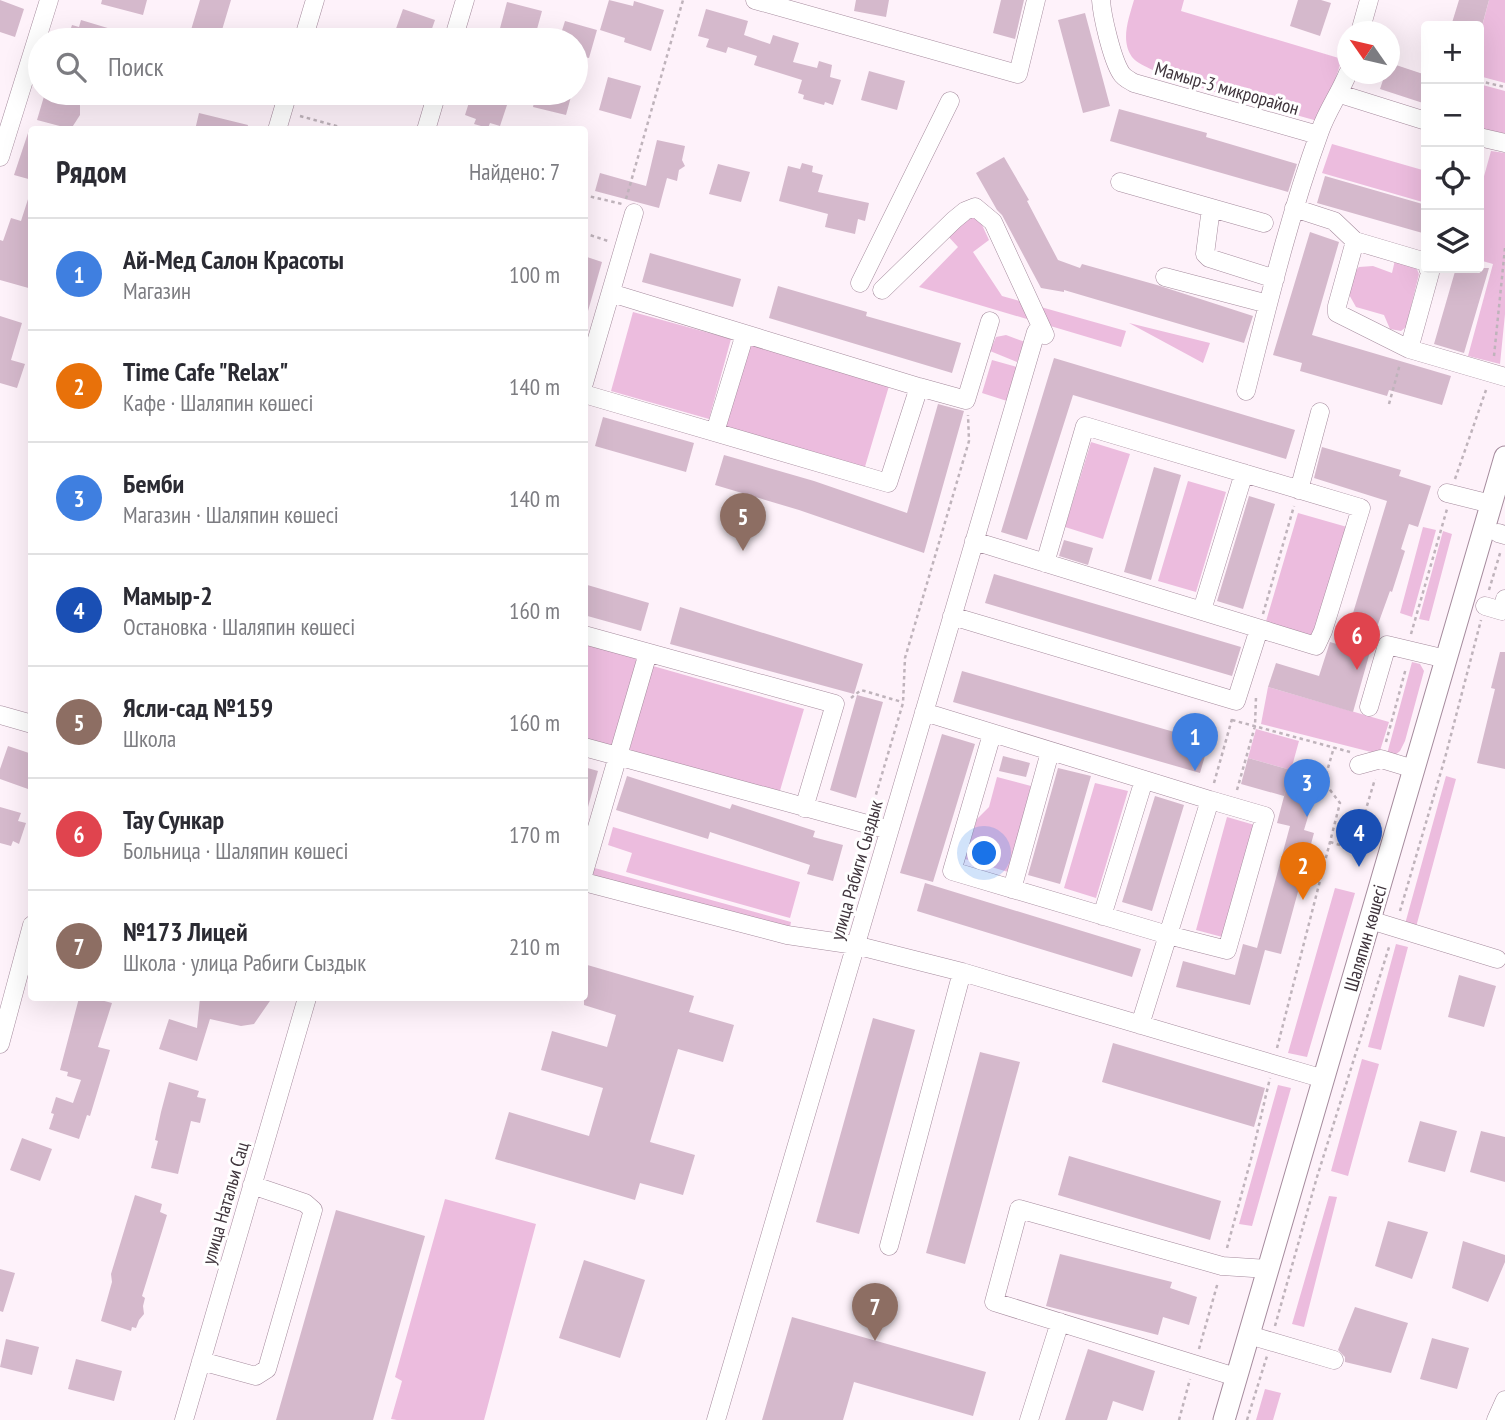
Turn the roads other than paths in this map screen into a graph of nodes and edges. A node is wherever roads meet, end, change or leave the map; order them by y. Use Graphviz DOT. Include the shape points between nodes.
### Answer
graph roads {
  1 [pos="49,0"];
  2 [pos="315,0"];
  3 [pos="465,0"];
  4 [pos="755,0"];
  5 [pos="1036,0"];
  6 [pos="1100,0"];
  7 [pos="1369,0"];
  8 [pos="1363,21"];
  9 [pos="40,28"];
  10 [pos="307,28"];
  11 [pos="457,28"];
  12 [pos="28,67"];
  13 [pos="1344,84"];
  14 [pos="1340,94"];
  15 [pos="950,102"];
  16 [pos="285,105"];
  17 [pos="433,105"];
  18 [pos="1421,119"];
  19 [pos="278,126"];
  20 [pos="427,126"];
  21 [pos="1318,135"];
  22 [pos="1484,138"];
  23 [pos="1505,143"];
  24 [pos="0,157"];
  25 [pos="1121,182"];
  26 [pos="1210,208"];
  27 [pos="1294,208"];
  28 [pos="627,209"];
  29 [pos="1264,223"];
  30 [pos="1355,241"];
  31 [pos="1421,261"];
  32 [pos="1430,273"];
  33 [pos="1165,277"];
  34 [pos="1275,279"];
  35 [pos="860,283"];
  36 [pos="881,289"];
  37 [pos="611,293"];
  38 [pos="1268,304"];
  39 [pos="990,321"];
  40 [pos="745,334"];
  41 [pos="1407,348"];
  42 [pos="588,370"];
  43 [pos="1498,375"];
  44 [pos="919,387"];
  45 [pos="1247,391"];
  46 [pos="588,395"];
  47 [pos="1320,412"];
  48 [pos="715,432"];
  49 [pos="1505,457"];
  50 [pos="1244,473"];
  51 [pos="1299,490"];
  52 [pos="1449,493"];
  53 [pos="1491,504"];
  54 [pos="974,541"];
  55 [pos="1045,564"];
  56 [pos="1505,599"];
  57 [pos="1485,606"];
  58 [pos="1202,610"];
  59 [pos="952,616"];
  60 [pos="1259,629"];
  61 [pos="588,636"];
  62 [pos="648,653"];
  63 [pos="1446,659"];
  64 [pos="1369,708"];
  65 [pos="924,712"];
  66 [pos="0,715"];
  67 [pos="28,723"];
  68 [pos="992,734"];
  69 [pos="588,748"];
  70 [pos="1050,751"];
  71 [pos="620,756"];
  72 [pos="1359,765"];
  73 [pos="1414,769"];
  74 [pos="1143,780"];
  75 [pos="1210,800"];
  76 [pos="804,808"];
  77 [pos="890,830"];
  78 [pos="588,859"];
  79 [pos="588,883"];
  80 [pos="1012,889"];
  81 [pos="1102,916"];
  82 [pos="1370,920"];
  83 [pos="1168,935"];
  84 [pos="28,940"];
  85 [pos="855,945"];
  86 [pos="1497,959"];
  87 [pos="962,972"];
  88 [pos="306,1001"];
  89 [pos="1140,1025"];
  90 [pos="0,1044"];
  91 [pos="1324,1079"];
  92 [pos="252,1185"];
  93 [pos="889,1246"];
  94 [pos="1268,1269"];
  95 [pos="1060,1322"];
  96 [pos="1249,1335"];
  97 [pos="1334,1360"];
  98 [pos="201,1361"];
  99 [pos="1236,1377"];
  100 [pos="1505,1400"];
  101 [pos="184,1420"];
  102 [pos="716,1420"];
  103 [pos="1029,1420"];
  104 [pos="1224,1420"];
  105 [pos="1496,1420"];
  1 -- 9 [label="street"];
  2 -- 10 [label="street"];
  3 -- 11 [label="street"];
  4 -- 5 [label="street" via="1018,75"];
  6 -- 21 [label="street, Мамыр-3 микрорайон" via="1119,71 1125,78"];
  7 -- 8 [label="street"];
  12 -- 24 [label="street"];
  13 -- 14 [label="street, Мамыр-3 микрорайон"];
  14 -- 18 [label="street"];
  14 -- 21 [label="street, Мамыр-3 микрорайон"];
  15 -- 35 [label="street"];
  16 -- 19 [label="street"];
  17 -- 20 [label="street"];
  21 -- 27 [label="street, Мамыр-3 микрорайон"];
  22 -- 23 [label="street"];
  25 -- 26 [label="street"];
  26 -- 29 [label="street"];
  26 -- 34 [label="street" via="1205,254"];
  27 -- 30 [label="street" via="1334,221"];
  27 -- 34 [label="street, Мамыр-3 микрорайон"];
  28 -- 37 [label="street" via="624,247"];
  30 -- 31 [label="street"];
  30 -- 41 [label="street" via="1337,313"];
  32 -- 41 [label="street"];
  33 -- 38 [label="street"];
  34 -- 38 [label="street, Мамыр-3 микрорайон"];
  36 -- 54 [label="street, улица Рабиги Сыздык" via="954,220 975,207 993,222 1040,333"];
  37 -- 40 [label="street"];
  37 -- 42 [label="street"];
  38 -- 45 [label="street, Мамыр-3 микрорайон"];
  39 -- 44 [label="street" via="966,400"];
  40 -- 44 [label="street"];
  40 -- 48 [label="street"];
  41 -- 43 [label="street"];
  44 -- 48 [label="street" via="888,483"];
  46 -- 48 [label="street"];
  47 -- 51 [label="street"];
  49 -- 53 [label="main road, Шаляпин көшесі"];
  50 -- 51 [label="street"];
  50 -- 55 [label="street" via="1085,426"];
  50 -- 58 [label="street"];
  51 -- 60 [label="street" via="1361,508 1316,646"];
  52 -- 53 [label="street"];
  53 -- 63 [label="main road, Шаляпин көшесі"];
  54 -- 55 [label="street"];
  54 -- 59 [label="street, улица Рабиги Сыздык"];
  55 -- 58 [label="street"];
  56 -- 57 [label="street" via="1502,611"];
  58 -- 60 [label="street"];
  59 -- 60 [label="street" via="1236,701"];
  59 -- 65 [label="street, улица Рабиги Сыздык"];
  61 -- 62 [label="street"];
  62 -- 71 [label="street"];
  62 -- 76 [label="street" via="835,704"];
  63 -- 64 [label="street" via="1387,645"];
  63 -- 73 [label="main road, Шаляпин көшесі"];
  65 -- 68 [label="street"];
  65 -- 77 [label="street, улица Рабиги Сыздык"];
  66 -- 67 [label="street"];
  68 -- 70 [label="street"];
  68 -- 80 [label="street" via="952,871"];
  69 -- 71 [label="street"];
  70 -- 74 [label="street"];
  70 -- 80 [label="street"];
  71 -- 76 [label="street"];
  71 -- 78 [label="street"];
  72 -- 73 [label="street" via="1381,760"];
  73 -- 82 [label="main road, Шаляпин көшесі"];
  74 -- 75 [label="street"];
  74 -- 81 [label="street"];
  75 -- 83 [label="street"];
  75 -- 83 [label="street" via="1265,816 1227,950"];
  76 -- 77 [label="street"];
  77 -- 85 [label="street, улица Рабиги Сыздык"];
  79 -- 85 [label="street" via="787,935"];
  80 -- 81 [label="street"];
  81 -- 83 [label="street"];
  82 -- 86 [label="street"];
  82 -- 91 [label="main road, Шаляпин көшесі"];
  83 -- 89 [label="street"];
  84 -- 90 [label="street"];
  85 -- 87 [label="street"];
  85 -- 102 [label="street, улица Рабиги Сыздык"];
  87 -- 89 [label="street"];
  87 -- 93 [label="street"];
  88 -- 92 [label="street, улица Натальи Сац"];
  89 -- 91 [label="street"];
  91 -- 94 [label="main road, Шаляпин көшесі"];
  92 -- 98 [label="street, улица Натальи Сац"];
  92 -- 98 [label="street" via="313,1210 267,1369 256,1376"];
  94 -- 95 [label="street" via="1222,1266 1019,1209 994,1302"];
  94 -- 96 [label="main road, Шаляпин көшесі"];
  95 -- 99 [label="street"];
  95 -- 103 [label="street"];
  96 -- 97 [label="street"];
  96 -- 99 [label="main road, Шаляпин көшесі"];
  98 -- 101 [label="street, улица Натальи Сац"];
  99 -- 104 [label="main road, Шаляпин көшесі"];
  100 -- 105 [label="street"];
}
